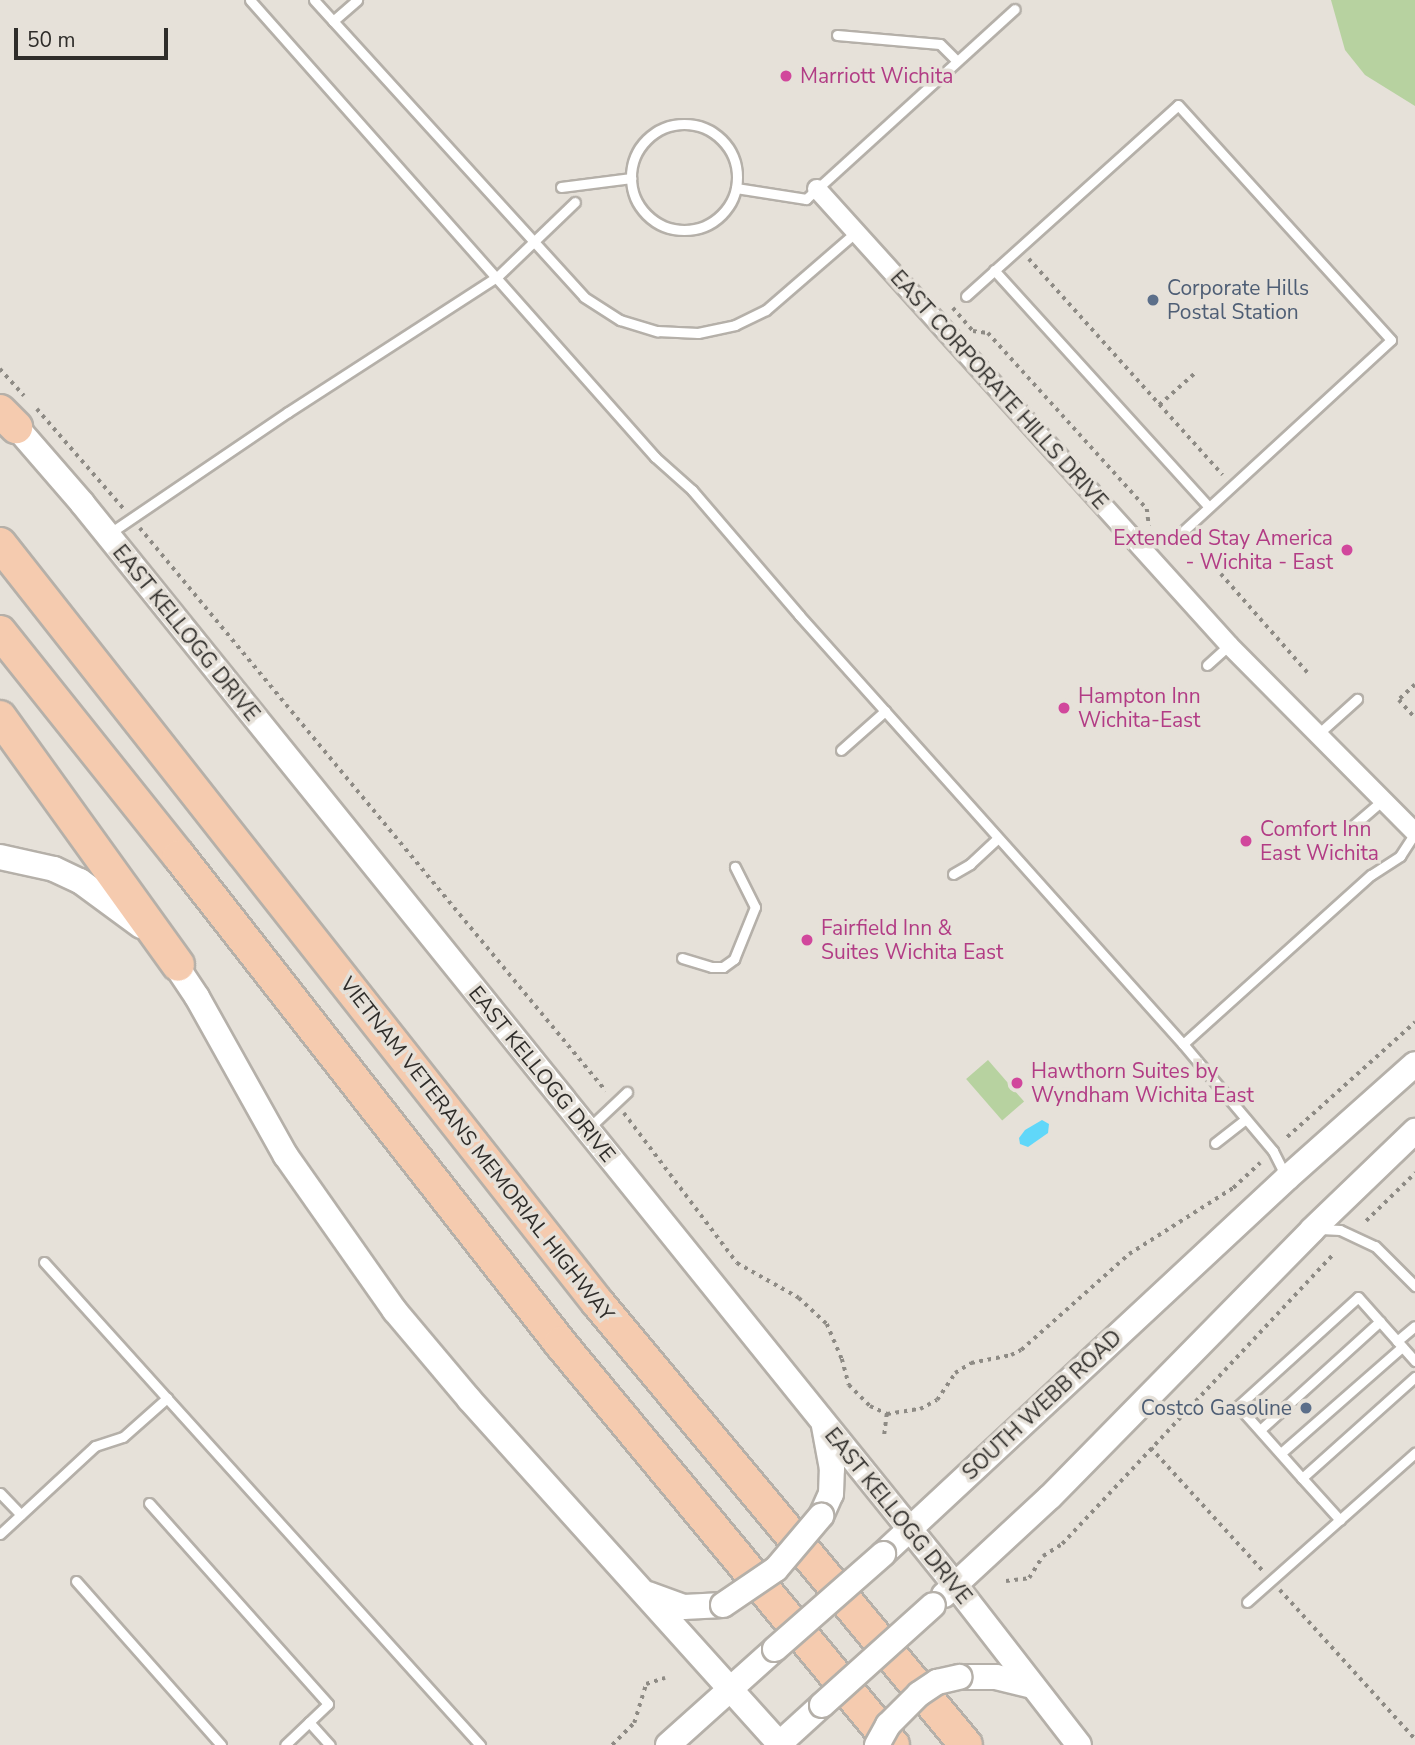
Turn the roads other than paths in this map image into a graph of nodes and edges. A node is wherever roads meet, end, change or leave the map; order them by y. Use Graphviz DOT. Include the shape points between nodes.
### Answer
graph roads {
  1 [pos="250,0"];
  2 [pos="314,0"];
  3 [pos="357,0"];
  4 [pos="1015,9"];
  5 [pos="333,21"];
  6 [pos="837,35"];
  7 [pos="957,61"];
  8 [pos="631,178"];
  9 [pos="561,187"];
  10 [pos="736,188"];
  11 [pos="817,189"];
  12 [pos="575,202"];
  13 [pos="856,232"];
  14 [pos="533,241"];
  15 [pos="994,270"];
  16 [pos="497,277"];
  17 [pos="966,296"];
  18 [pos="16,410"];
  19 [pos="1208,506"];
  20 [pos="1181,533"];
  21 [pos="107,535"];
  22 [pos="0,544"];
  23 [pos="0,632"];
  24 [pos="1229,645"];
  25 [pos="1207,664"];
  26 [pos="1357,699"];
  27 [pos="885,711"];
  28 [pos="0,718"];
  29 [pos="1317,735"];
  30 [pos="841,750"];
  31 [pos="1384,799"];
  32 [pos="1348,830"];
  33 [pos="1415,832"];
  34 [pos="998,838"];
  35 [pos="0,857"];
  36 [pos="734,867"];
  37 [pos="953,874"];
  38 [pos="682,958"];
  39 [pos="178,965"];
  40 [pos="1183,1044"];
  41 [pos="1415,1063"];
  42 [pos="627,1093"];
  43 [pos="1246,1119"];
  44 [pos="587,1130"];
  45 [pos="1415,1131"];
  46 [pos="1214,1143"];
  47 [pos="1287,1178"];
  48 [pos="1312,1230"];
  49 [pos="44,1262"];
  50 [pos="1415,1286"];
  51 [pos="1380,1321"];
  52 [pos="1415,1326"];
  53 [pos="1400,1344"];
  54 [pos="1415,1361"];
  55 [pos="1415,1377"];
  56 [pos="167,1398"];
  57 [pos="822,1421"];
  58 [pos="1260,1430"];
  59 [pos="1281,1453"];
  60 [pos="1415,1453"];
  61 [pos="1302,1478"];
  62 [pos="0,1493"];
  63 [pos="149,1503"];
  64 [pos="21,1515"];
  65 [pos="1340,1520"];
  66 [pos="909,1529"];
  67 [pos="0,1534"];
  68 [pos="76,1581"];
  69 [pos="955,1585"];
  70 [pos="638,1588"];
  71 [pos="1247,1602"];
  72 [pos="1032,1686"];
  73 [pos="729,1690"];
  74 [pos="309,1722"];
  75 [pos="221,1745"];
  76 [pos="285,1745"];
  77 [pos="330,1745"];
  78 [pos="480,1745"];
  79 [pos="668,1745"];
  80 [pos="779,1745"];
  81 [pos="877,1745"];
  82 [pos="894,1745"];
  83 [pos="966,1745"];
  84 [pos="1079,1745"];
  1 -- 16 [label="lane"];
  2 -- 5 [label="lane"];
  3 -- 5 [label="lane"];
  4 -- 7 [label="lane"];
  5 -- 14 [label="lane"];
  6 -- 7 [label="lane" via="940,44"];
  7 -- 11 [label="lane"];
  8 -- 9 [label="lane"];
  8 -- 10 [label="lane" via="642,210 655,222 688,230 719,217"];
  8 -- 10 [label="lane" via="637,152 645,141 668,126 682,124 720,138 734,161"];
  10 -- 11 [label="lane" via="806,199"];
  11 -- 13 [label="street, EAST CORPORATE HILLS DRIVE"];
  12 -- 14 [label="lane"];
  13 -- 14 [label="lane" via="766,310 735,325 698,333 657,331 620,320 584,297"];
  13 -- 24 [label="street, EAST CORPORATE HILLS DRIVE"];
  14 -- 16 [label="lane"];
  15 -- 17 [label="lane"];
  15 -- 19 [label="lane"];
  15 -- 19 [label="lane" via="1178,105 1391,340"];
  16 -- 21 [label="lane"];
  16 -- 27 [label="lane"];
  18 -- 21 [label="main road, EAST KELLOGG DRIVE"];
  19 -- 20 [label="lane"];
  21 -- 44 [label="main road, EAST KELLOGG DRIVE"];
  22 -- 83 [label="highway, VIETNAM VETERANS MEMORIAL HIGHWAY" via="598,1303"];
  23 -- 82 [label="highway" via="560,1343"];
  24 -- 25 [label="lane"];
  24 -- 29 [label="street, EAST CORPORATE HILLS DRIVE"];
  26 -- 29 [label="lane"];
  27 -- 30 [label="lane"];
  27 -- 34 [label="lane"];
  28 -- 39 [label="highway"];
  29 -- 31 [label="street, EAST CORPORATE HILLS DRIVE"];
  31 -- 32 [label="lane"];
  31 -- 33 [label="street, EAST CORPORATE HILLS DRIVE"];
  33 -- 40 [label="lane" via="1400,856 1371,875"];
  34 -- 37 [label="lane"];
  34 -- 40 [label="lane"];
  35 -- 39 [label="main road" via="54,869 79,881 125,911"];
  36 -- 38 [label="lane" via="755,907 734,959 723,967 712,967"];
  39 -- 70 [label="main road" via="286,1156 361,1265 439,1364"];
  40 -- 43 [label="lane"];
  41 -- 47 [label="main road, SOUTH WEBB ROAD"];
  42 -- 44 [label="lane"];
  43 -- 46 [label="lane"];
  43 -- 47 [label="lane" via="1273,1151"];
  44 -- 57 [label="main road, EAST KELLOGG DRIVE"];
  45 -- 48 [label="main road"];
  47 -- 66 [label="main road, SOUTH WEBB ROAD"];
  48 -- 50 [label="lane" via="1340,1230 1363,1239 1386,1253"];
  48 -- 69 [label="main road" via="1050,1497"];
  49 -- 56 [label="lane"];
  51 -- 53 [label="lane"];
  51 -- 58 [label="lane"];
  51 -- 58 [label="lane" via="1358,1297 1243,1401 1238,1406"];
  52 -- 53 [label="lane"];
  53 -- 54 [label="lane"];
  53 -- 59 [label="lane"];
  55 -- 61 [label="lane"];
  56 -- 64 [label="lane" via="124,1437 95,1446"];
  56 -- 78 [label="lane"];
  57 -- 66 [label="main road, EAST KELLOGG DRIVE"];
  57 -- 70 [label="main road, bridge" via="832,1469 831,1494 821,1517 776,1569 723,1605 684,1607"];
  58 -- 59 [label="lane"];
  59 -- 61 [label="lane"];
  60 -- 65 [label="lane"];
  61 -- 65 [label="lane"];
  62 -- 64 [label="lane"];
  63 -- 74 [label="lane" via="328,1704"];
  64 -- 67 [label="lane"];
  65 -- 71 [label="lane"];
  66 -- 69 [label="main road, EAST KELLOGG DRIVE"];
  66 -- 73 [label="main road, SOUTH WEBB ROAD, bridge"];
  68 -- 75 [label="lane"];
  69 -- 72 [label="main road, EAST KELLOGG DRIVE"];
  69 -- 80 [label="main road, bridge"];
  70 -- 73 [label="main road"];
  72 -- 81 [label="main road, bridge" via="996,1677 937,1682 919,1693 888,1725"];
  72 -- 84 [label="main road, EAST KELLOGG DRIVE"];
  73 -- 79 [label="main road, SOUTH WEBB ROAD"];
  73 -- 80 [label="main road"];
  74 -- 76 [label="lane"];
  74 -- 77 [label="lane"];
}
